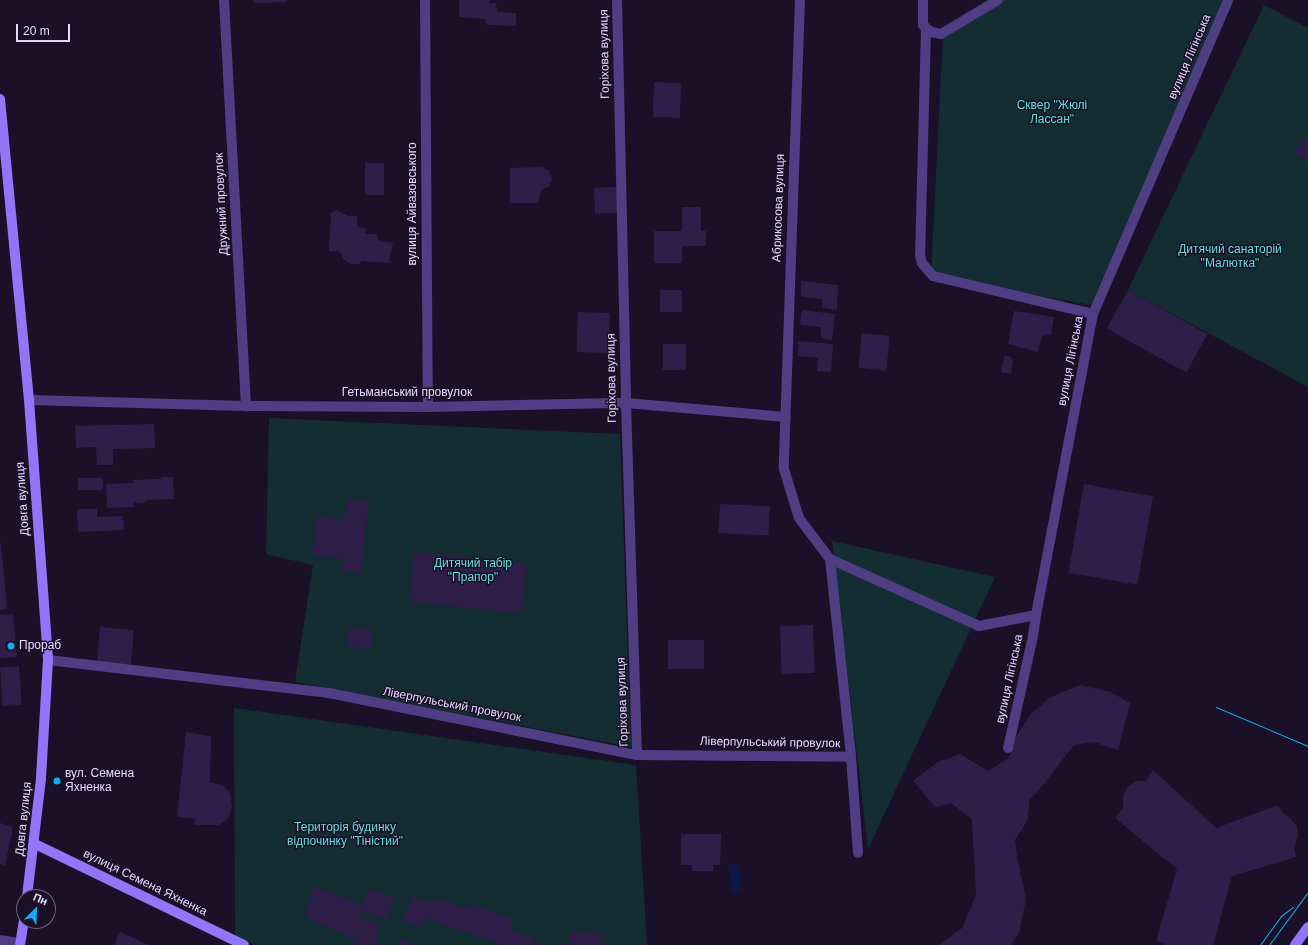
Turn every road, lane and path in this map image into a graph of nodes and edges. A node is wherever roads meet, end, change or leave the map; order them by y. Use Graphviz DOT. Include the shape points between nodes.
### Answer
graph roads {
  1 [pos="224,0"];
  2 [pos="425,0"];
  3 [pos="617,0"];
  4 [pos="800,0"];
  5 [pos="923,0"];
  6 [pos="998,0"];
  7 [pos="1228,0"];
  8 [pos="926,29"];
  9 [pos="0,99"];
  10 [pos="1093,314"];
  11 [pos="29,400"];
  12 [pos="626,404"];
  13 [pos="246,406"];
  14 [pos="428,407"];
  15 [pos="785,417"];
  16 [pos="830,559"];
  17 [pos="1036,614"];
  18 [pos="48,660"];
  19 [pos="1008,748"];
  20 [pos="637,755"];
  21 [pos="851,757"];
  22 [pos="35,844"];
  23 [pos="858,853"];
  24 [pos="28,889"];
  25 [pos="1308,927"];
  26 [pos="22,929"];
  27 [pos="0,940"];
  28 [pos="20,944"];
  29 [pos="244,945"];
  30 [pos="1295,945"];
  1 -- 13 [label="street, Дружний провулок"];
  2 -- 14 [label="street, вулиця Айвазовського"];
  3 -- 12 [label="street, Горіхова вулиця"];
  4 -- 15 [label="street, Абрикосова вулиця"];
  5 -- 8 [label="street" via="922,19"];
  6 -- 8 [label="street" via="946,32 936,34"];
  7 -- 10 [label="street, вулиця Лігінська"];
  8 -- 10 [label="street" via="920,255 922,263 933,276"];
  9 -- 11 [label="street, Довга вулиця"];
  10 -- 17 [label="street, вулиця Лігінська"];
  11 -- 13 [label="street, Гетьманський провулок"];
  11 -- 18 [label="street, Довга вулиця"];
  12 -- 14 [label="street, Гетьманський провулок"];
  12 -- 15 [label="street, Гетьманський провулок"];
  12 -- 20 [label="street, Горіхова вулиця"];
  13 -- 14 [label="street, Гетьманський провулок"];
  15 -- 16 [label="street, Абрикосова вулиця" via="784,469 799,518"];
  16 -- 17 [label="street" via="979,626"];
  16 -- 21 [label="street"];
  17 -- 19 [label="street, вулиця Лігінська" via="1034,636"];
  18 -- 20 [label="street, Ліверпульський провулок" via="329,693"];
  18 -- 22 [label="street, Довга вулиця"];
  20 -- 21 [label="street, Ліверпульський провулок"];
  21 -- 23 [label="street"];
  22 -- 24 [label="street, Довга вулиця"];
  22 -- 29 [label="street, вулиця Семена Яхненка"];
  25 -- 30 [label="street"];
  26 -- 28 [label="street"];
  27 -- 28 [label="street"];
}
